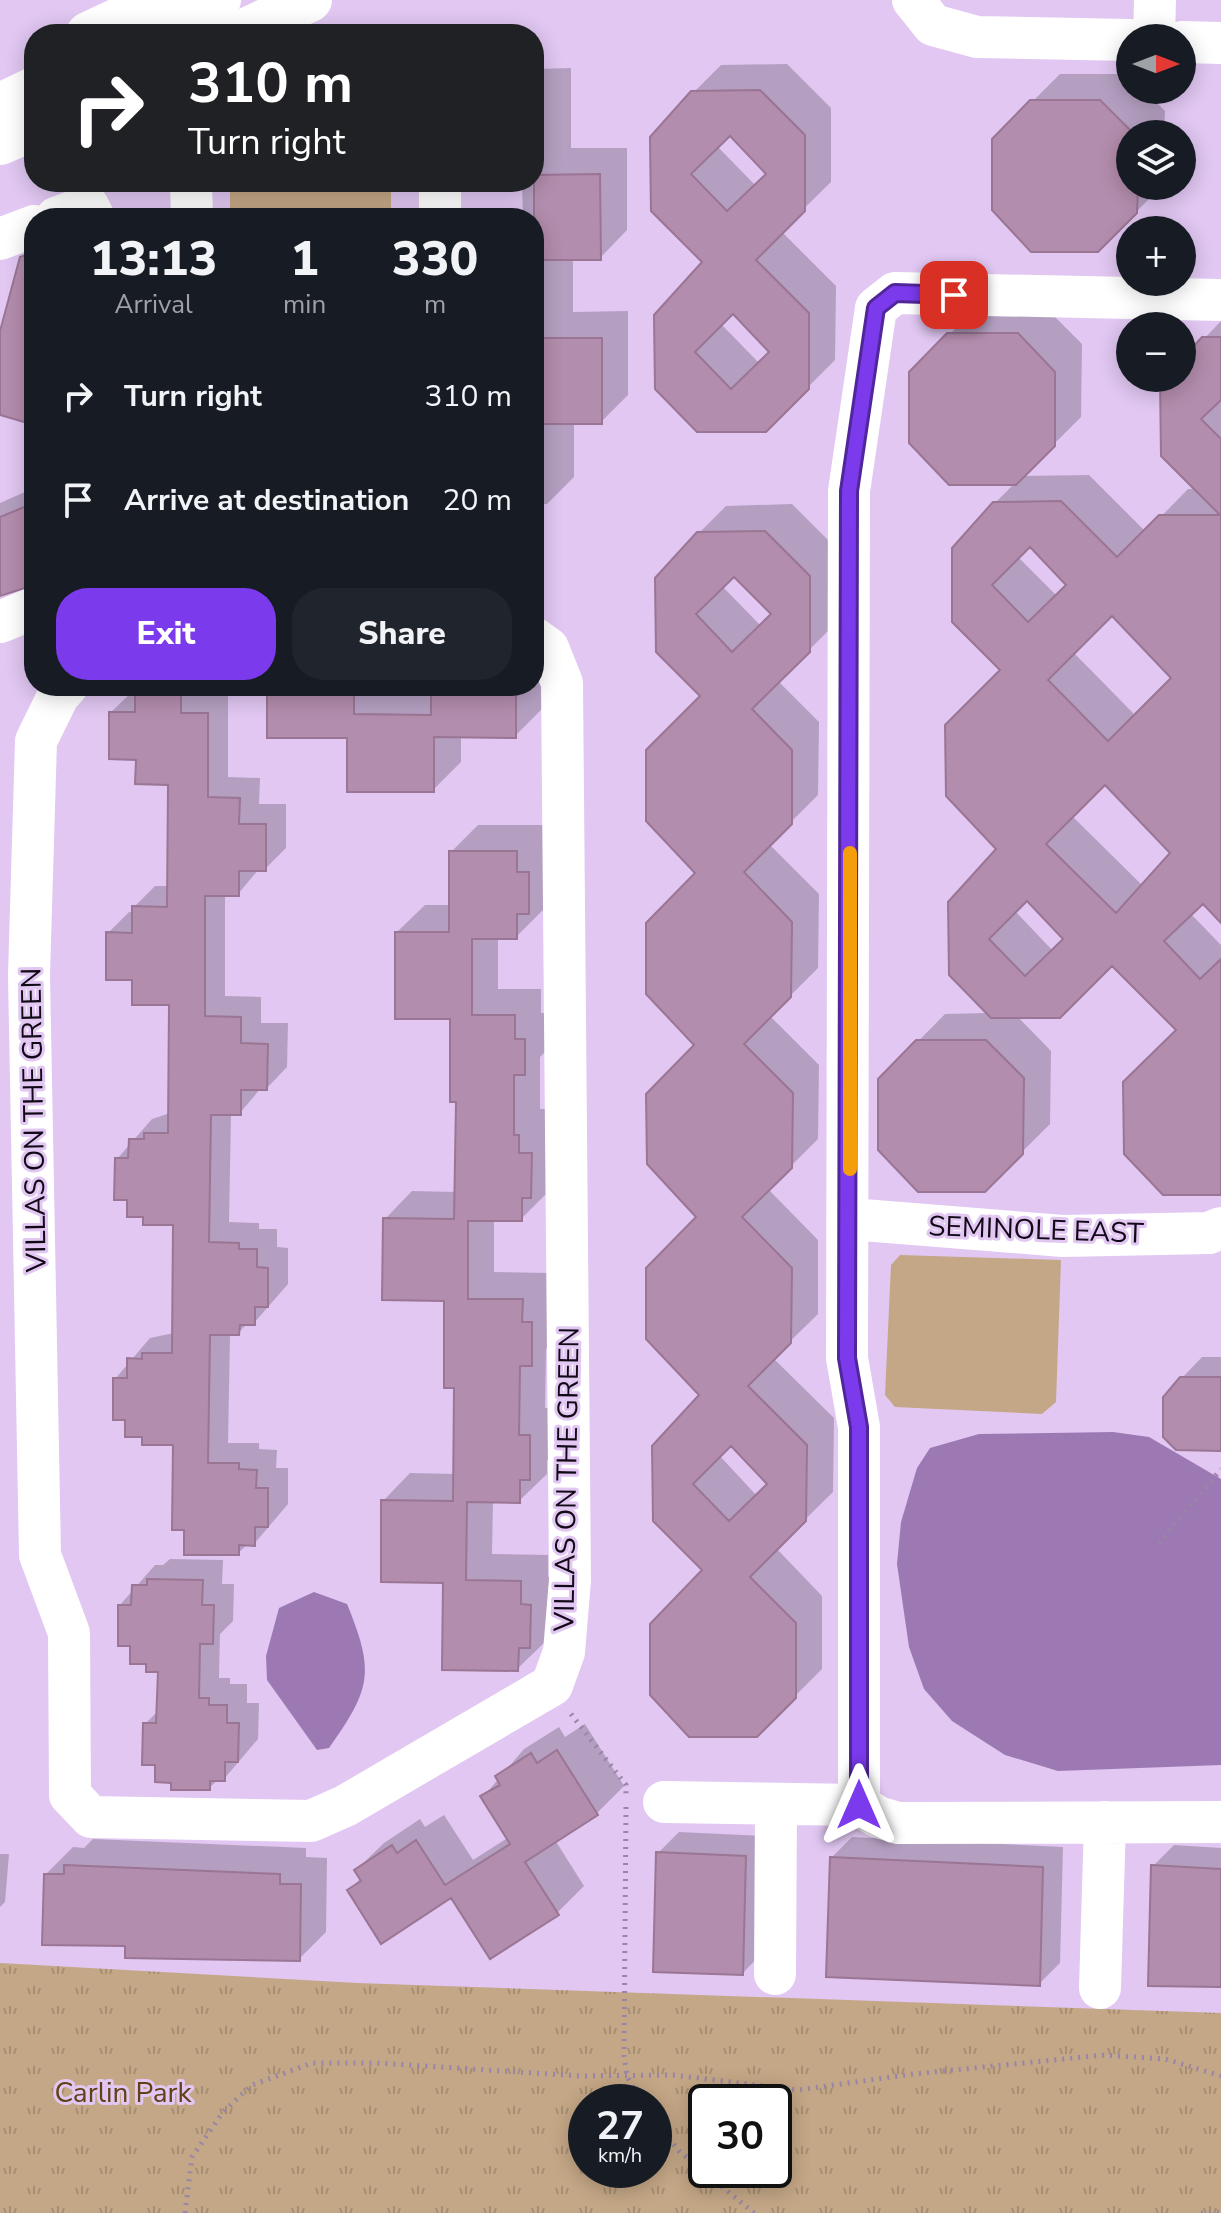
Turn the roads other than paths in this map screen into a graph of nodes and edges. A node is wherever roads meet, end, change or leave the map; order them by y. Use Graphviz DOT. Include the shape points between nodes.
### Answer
graph roads {
  1 [pos="219,0"];
  2 [pos="310,0"];
  3 [pos="913,0"];
  4 [pos="1155,0"];
  5 [pos="128,17"];
  6 [pos="258,24"];
  7 [pos="1154,24"];
  8 [pos="1116,40"];
  9 [pos="1196,42"];
  10 [pos="1221,43"];
  11 [pos="24,64"];
  12 [pos="0,75"];
  13 [pos="24,94"];
  14 [pos="0,105"];
  15 [pos="24,132"];
  16 [pos="0,143"];
  17 [pos="24,230"];
  18 [pos="0,239"];
  19 [pos="1221,300"];
  20 [pos="24,612"];
  21 [pos="0,622"];
  22 [pos="544,645"];
  23 [pos="61,696"];
  24 [pos="850,1219"];
  25 [pos="1221,1228"];
  26 [pos="664,1802"];
  27 [pos="776,1804"];
  28 [pos="859,1805"];
  29 [pos="1105,1822"];
  30 [pos="1221,1822"];
  31 [pos="775,1974"];
  32 [pos="1100,1988"];
  1 -- 5 [label="main road"];
  2 -- 6 [label="main road"];
  3 -- 8 [label="street" via="933,25 977,37"];
  4 -- 7 [label="street"];
  9 -- 10 [label="street"];
  11 -- 12 [label="main road"];
  13 -- 14 [label="main road"];
  15 -- 16 [label="main road"];
  17 -- 18 [label="street"];
  19 -- 24 [label="street" via="895,293 876,308 849,491"];
  20 -- 21 [label="street"];
  22 -- 23 [label="street, VILLAS ON THE GREEN" via="562,683 570,1580 564,1652 549,1686 311,1821 91,1817 70,1795 69,1633 40,1555 29,975 36,741"];
  24 -- 25 [label="street, SEMINOLE EAST" via="1063,1236 1209,1233"];
  24 -- 28 [label="street" via="847,1358 859,1427"];
  26 -- 27 [label="street"];
  27 -- 28 [label="street"];
  27 -- 31 [label="street"];
  28 -- 29 [label="street" via="898,1823"];
  29 -- 30 [label="street"];
  29 -- 32 [label="street"];
}
